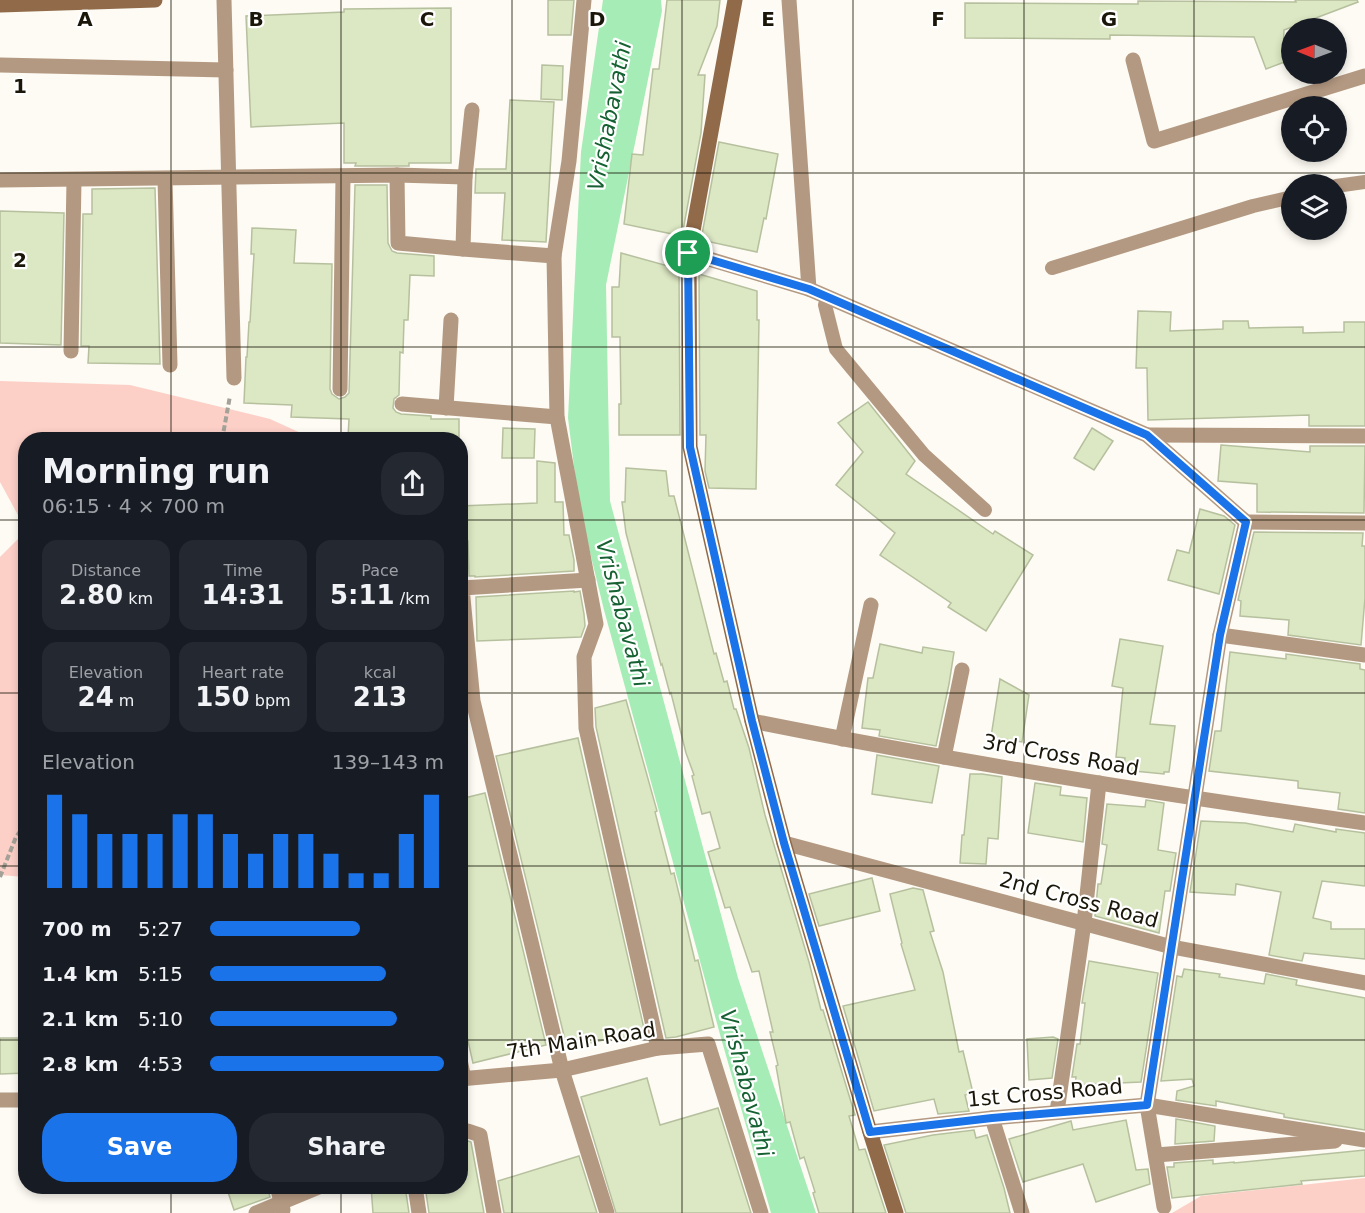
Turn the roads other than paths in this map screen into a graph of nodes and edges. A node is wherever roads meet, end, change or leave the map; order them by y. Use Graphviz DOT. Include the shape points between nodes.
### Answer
graph roads {
  1 [pos="155,0"];
  2 [pos="224,0"];
  3 [pos="584,0"];
  4 [pos="735,0"];
  5 [pos="789,0"];
  6 [pos="0,5"];
  7 [pos="1133,60"];
  8 [pos="0,64"];
  9 [pos="226,70"];
  10 [pos="1365,76"];
  11 [pos="472,110"];
  12 [pos="397,175"];
  13 [pos="343,177"];
  14 [pos="465,177"];
  15 [pos="229,178"];
  16 [pos="165,179"];
  17 [pos="0,180"];
  18 [pos="74,180"];
  19 [pos="1365,182"];
  20 [pos="1347,184"];
  21 [pos="1281,200"];
  22 [pos="463,249"];
  23 [pos="688,253"];
  24 [pos="554,256"];
  25 [pos="1052,268"];
  26 [pos="809,289"];
  27 [pos="828,297"];
  28 [pos="451,320"];
  29 [pos="71,351"];
  30 [pos="170,365"];
  31 [pos="234,378"];
  32 [pos="340,389"];
  33 [pos="402,404"];
  34 [pos="446,408"];
  35 [pos="557,417"];
  36 [pos="1147,435"];
  37 [pos="1365,436"];
  38 [pos="985,510"];
  39 [pos="1246,522"];
  40 [pos="1365,523"];
  41 [pos="588,580"];
  42 [pos="468,588"];
  43 [pos="871,605"];
  44 [pos="1220,635"];
  45 [pos="468,650"];
  46 [pos="1365,655"];
  47 [pos="962,670"];
  48 [pos="752,721"];
  49 [pos="842,739"];
  50 [pos="944,757"];
  51 [pos="1100,783"];
  52 [pos="1195,799"];
  53 [pos="1365,823"];
  54 [pos="784,843"];
  55 [pos="1084,923"];
  56 [pos="1172,947"];
  57 [pos="1365,983"];
  58 [pos="658,1048"];
  59 [pos="562,1070"];
  60 [pos="468,1078"];
  61 [pos="0,1100"];
  62 [pos="18,1100"];
  63 [pos="1147,1105"];
  64 [pos="1057,1112"];
  65 [pos="992,1118"];
  66 [pos="468,1131"];
  67 [pos="870,1132"];
  68 [pos="1362,1139"];
  69 [pos="1156,1155"];
  70 [pos="307,1194"];
  71 [pos="416,1194"];
  72 [pos="1164,1207"];
  73 [pos="282,1208"];
  74 [pos="256,1213"];
  75 [pos="419,1213"];
  76 [pos="494,1213"];
  77 [pos="607,1213"];
  78 [pos="762,1213"];
  79 [pos="896,1213"];
  80 [pos="1022,1213"];
  1 -- 6 [label="street"];
  2 -- 9 [label="street"];
  3 -- 24 [label="street" via="569,161"];
  4 -- 23 [label="street"];
  5 -- 26 [label="street"];
  7 -- 10 [label="street" via="1154,141"];
  8 -- 9 [label="street"];
  9 -- 15 [label="street"];
  11 -- 14 [label="street"];
  12 -- 13 [label="street"];
  12 -- 14 [label="street"];
  12 -- 22 [label="street" via="398,243"];
  13 -- 15 [label="street"];
  13 -- 32 [label="street"];
  14 -- 22 [label="street"];
  15 -- 16 [label="street"];
  15 -- 31 [label="street"];
  16 -- 18 [label="street"];
  16 -- 30 [label="street"];
  17 -- 18 [label="street"];
  18 -- 29 [label="street"];
  19 -- 20 [label="lane"];
  21 -- 25 [label="lane"];
  22 -- 24 [label="street"];
  23 -- 26 [label="street"];
  23 -- 48 [label="street" via="690,447"];
  24 -- 35 [label="street"];
  26 -- 27 [label="street"];
  27 -- 36 [label="street"];
  27 -- 38 [label="lane" via="825,305 836,349 924,455"];
  28 -- 34 [label="street"];
  33 -- 34 [label="street"];
  34 -- 35 [label="street"];
  35 -- 41 [label="street"];
  36 -- 37 [label="street"];
  36 -- 39 [label="street"];
  39 -- 40 [label="street"];
  39 -- 44 [label="street"];
  41 -- 42 [label="street"];
  41 -- 58 [label="street" via="597,624 584,657 586,728"];
  43 -- 49 [label="street"];
  44 -- 46 [label="street"];
  44 -- 52 [label="street"];
  45 -- 59 [label="street" via="473,701"];
  47 -- 50 [label="street"];
  48 -- 49 [label="street, 3rd Cross Road"];
  48 -- 54 [label="street"];
  49 -- 50 [label="street, 3rd Cross Road"];
  50 -- 51 [label="street, 3rd Cross Road"];
  51 -- 52 [label="street, 3rd Cross Road"];
  51 -- 55 [label="street"];
  52 -- 53 [label="street, 3rd Cross Road"];
  52 -- 56 [label="street"];
  54 -- 55 [label="street, 2nd Cross Road"];
  54 -- 67 [label="street"];
  55 -- 56 [label="street, 2nd Cross Road"];
  55 -- 64 [label="street"];
  56 -- 57 [label="street, 2nd Cross Road"];
  56 -- 63 [label="street"];
  58 -- 59 [label="street, 7th Main Road"];
  58 -- 78 [label="street, 7th Main Road" via="708,1044"];
  59 -- 60 [label="street, 7th Main Road"];
  59 -- 77 [label="street"];
  61 -- 62 [label="street"];
  63 -- 64 [label="street, 1st Cross Road"];
  63 -- 68 [label="street, 1st Cross Road"];
  63 -- 69 [label="street"];
  64 -- 65 [label="street, 1st Cross Road"];
  65 -- 67 [label="street, 1st Cross Road"];
  65 -- 80 [label="street"];
  66 -- 76 [label="street" via="480,1135"];
  67 -- 79 [label="street"];
  68 -- 69 [label="street"];
  69 -- 72 [label="street"];
  70 -- 73 [label="street"];
  71 -- 75 [label="street"];
  73 -- 74 [label="street"];
}
